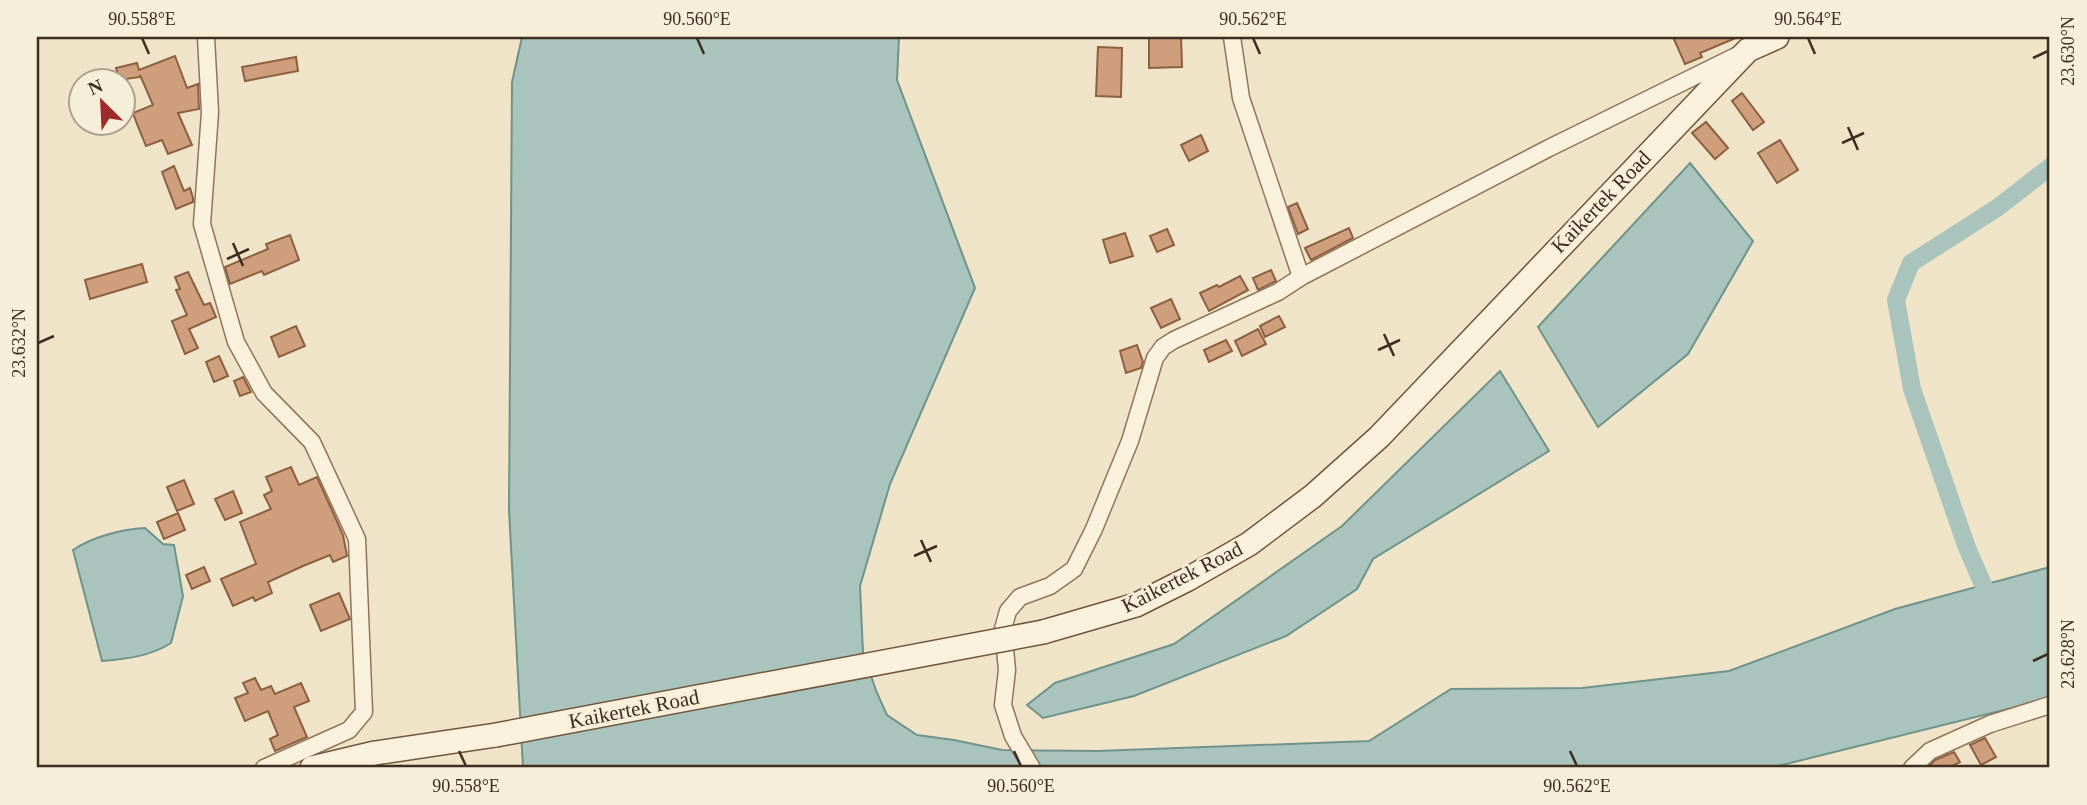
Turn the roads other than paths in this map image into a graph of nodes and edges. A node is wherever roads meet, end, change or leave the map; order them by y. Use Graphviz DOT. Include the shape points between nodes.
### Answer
graph roads {
  1 [pos="206,37"];
  2 [pos="1231,37"];
  3 [pos="1777,37"];
  4 [pos="1748,50"];
  5 [pos="1301,277"];
  6 [pos="2050,705"];
  7 [pos="264,768"];
  8 [pos="312,768"];
  9 [pos="1032,768"];
  10 [pos="1912,768"];
  1 -- 7 [label="street" via="210,111 202,224 236,342 264,393 312,442 357,539 364,712 349,730"];
  2 -- 5 [label="street" via="1241,98"];
  3 -- 4 [label="main road, Kaikertek Road"];
  4 -- 5 [label="street"];
  4 -- 8 [label="main road, Kaikertek Road, bridge" via="1379,437 1313,496 1249,544 1136,606 1044,632"];
  5 -- 9 [label="street" via="1163,347 1155,358 1130,441 1074,569 1051,586 1020,597 1008,611 1003,629 1007,670 1003,705 1013,736"];
  6 -- 10 [label="street" via="1990,724 1930,751"];
}
